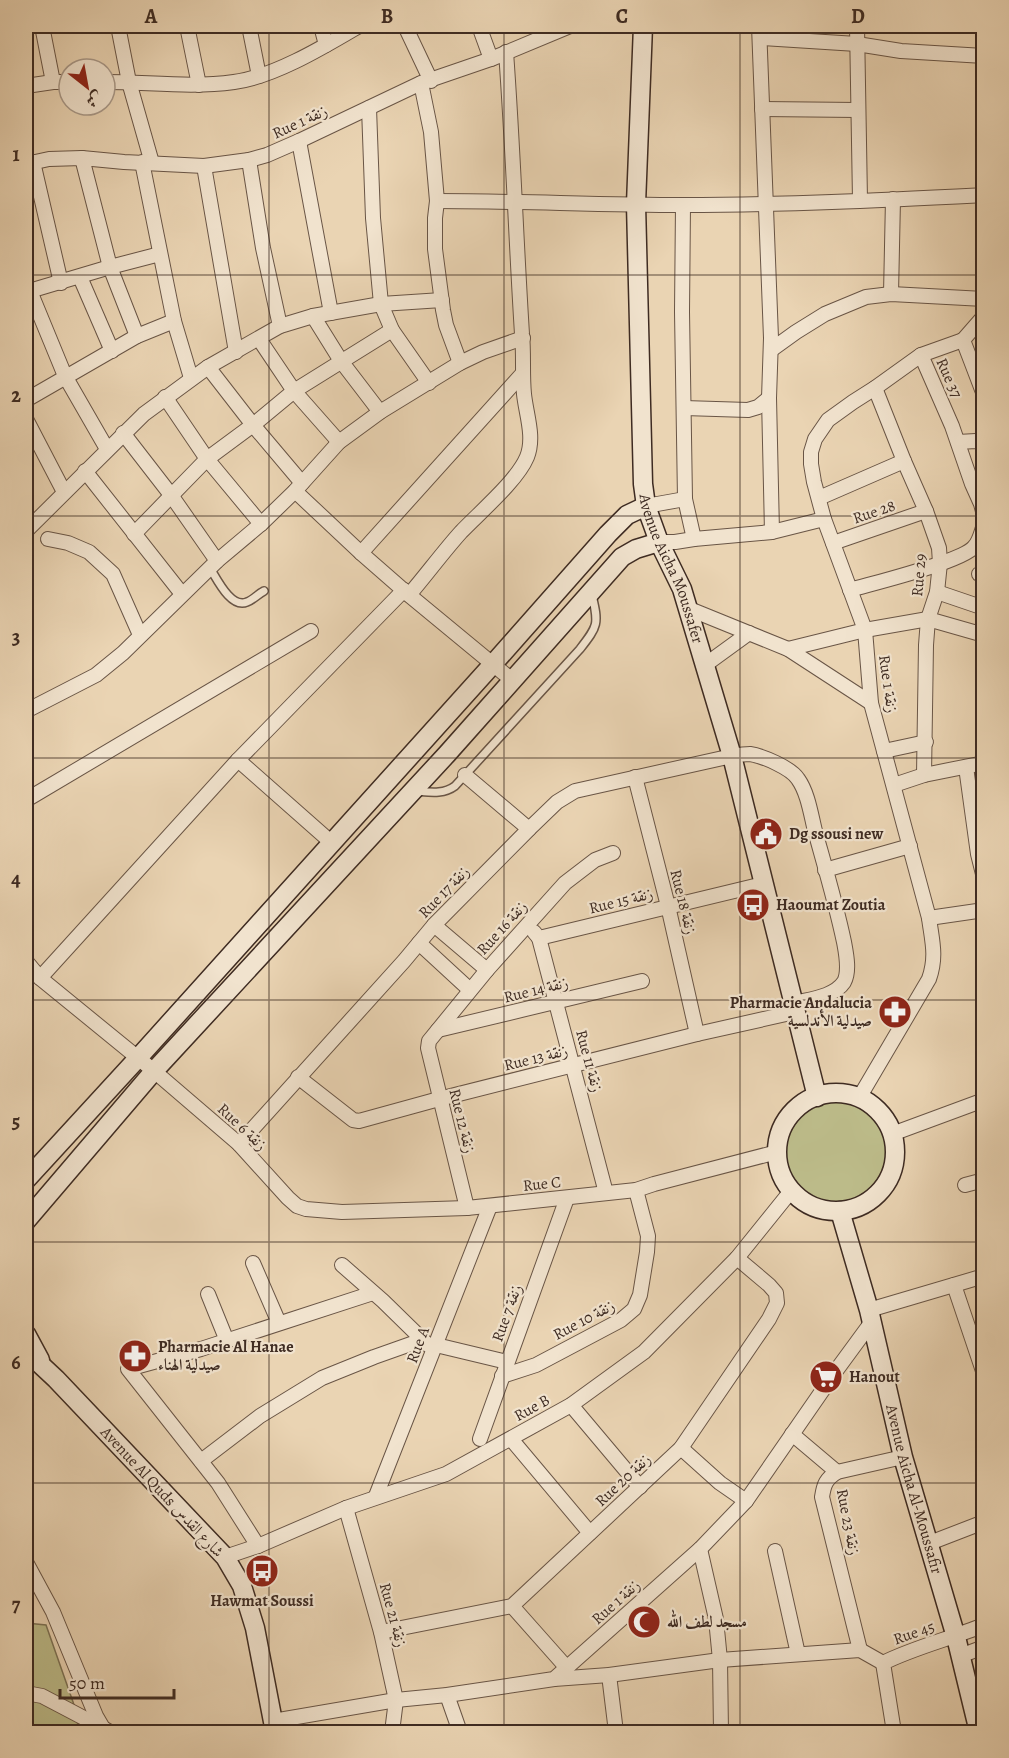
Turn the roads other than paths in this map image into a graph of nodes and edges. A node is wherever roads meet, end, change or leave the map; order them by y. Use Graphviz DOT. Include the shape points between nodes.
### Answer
graph roads {
  1 [pos="42,26"];
  2 [pos="118,26"];
  3 [pos="187,26"];
  4 [pos="249,26"];
  5 [pos="321,26"];
  6 [pos="359,26"];
  7 [pos="405,26"];
  8 [pos="478,26"];
  9 [pos="570,26"];
  10 [pos="643,26"];
  11 [pos="857,26"];
  12 [pos="544,31"];
  13 [pos="760,32"];
  14 [pos="857,44"];
  15 [pos="326,45"];
  16 [pos="506,52"];
  17 [pos="984,56"];
  18 [pos="490,59"];
  19 [pos="259,76"];
  20 [pos="53,82"];
  21 [pos="57,82"];
  22 [pos="117,82"];
  23 [pos="129,82"];
  24 [pos="426,82"];
  25 [pos="199,85"];
  26 [pos="26,86"];
  27 [pos="369,108"];
  28 [pos="762,109"];
  29 [pos="858,110"];
  30 [pos="299,141"];
  31 [pos="81,158"];
  32 [pos="249,160"];
  33 [pos="147,162"];
  34 [pos="29,163"];
  35 [pos="204,166"];
  36 [pos="984,195"];
  37 [pos="892,199"];
  38 [pos="860,200"];
  39 [pos="437,201"];
  40 [pos="514,201"];
  41 [pos="636,204"];
  42 [pos="766,204"];
  43 [pos="683,205"];
  44 [pos="160,254"];
  45 [pos="110,267"];
  46 [pos="80,277"];
  47 [pos="61,283"];
  48 [pos="28,292"];
  49 [pos="891,294"];
  50 [pos="984,299"];
  51 [pos="442,300"];
  52 [pos="381,304"];
  53 [pos="331,313"];
  54 [pos="313,316"];
  55 [pos="984,316"];
  56 [pos="174,321"];
  57 [pos="280,326"];
  58 [pos="393,330"];
  59 [pos="137,336"];
  60 [pos="523,338"];
  61 [pos="259,339"];
  62 [pos="963,340"];
  63 [pos="771,350"];
  64 [pos="112,351"];
  65 [pos="236,352"];
  66 [pos="921,355"];
  67 [pos="341,360"];
  68 [pos="460,363"];
  69 [pos="208,367"];
  70 [pos="523,373"];
  71 [pos="65,376"];
  72 [pos="191,378"];
  73 [pos="429,383"];
  74 [pos="875,388"];
  75 [pos="294,391"];
  76 [pos="984,395"];
  77 [pos="165,397"];
  78 [pos="769,398"];
  79 [pos="26,400"];
  80 [pos="684,408"];
  81 [pos="380,412"];
  82 [pos="26,418"];
  83 [pos="253,425"];
  84 [pos="123,433"];
  85 [pos="339,442"];
  86 [pos="958,442"];
  87 [pos="984,443"];
  88 [pos="107,449"];
  89 [pos="207,459"];
  90 [pos="904,461"];
  91 [pos="85,471"];
  92 [pos="298,487"];
  93 [pos="64,492"];
  94 [pos="171,495"];
  95 [pos="819,498"];
  96 [pos="685,499"];
  97 [pos="646,506"];
  98 [pos="983,510"];
  99 [pos="926,511"];
  100 [pos="824,519"];
  101 [pos="261,524"];
  102 [pos="984,525"];
  103 [pos="26,531"];
  104 [pos="772,532"];
  105 [pos="134,534"];
  106 [pos="48,539"];
  107 [pos="694,539"];
  108 [pos="659,542"];
  109 [pos="981,542"];
  110 [pos="833,543"];
  111 [pos="361,553"];
  112 [pos="940,563"];
  113 [pos="214,565"];
  114 [pos="850,590"];
  115 [pos="264,591"];
  116 [pos="591,591"];
  117 [pos="937,592"];
  118 [pos="407,593"];
  119 [pos="182,594"];
  120 [pos="687,608"];
  121 [pos="984,608"];
  122 [pos="927,619"];
  123 [pos="865,630"];
  124 [pos="311,631"];
  125 [pos="749,633"];
  126 [pos="140,635"];
  127 [pos="984,635"];
  128 [pos="788,650"];
  129 [pos="493,664"];
  130 [pos="705,665"];
  131 [pos="512,680"];
  132 [pos="871,703"];
  133 [pos="26,711"];
  134 [pos="926,742"];
  135 [pos="884,751"];
  136 [pos="732,756"];
  137 [pos="238,760"];
  138 [pos="984,763"];
  139 [pos="966,767"];
  140 [pos="465,775"];
  141 [pos="924,775"];
  142 [pos="635,777"];
  143 [pos="894,785"];
  144 [pos="413,791"];
  145 [pos="26,800"];
  146 [pos="529,828"];
  147 [pos="332,843"];
  148 [pos="910,846"];
  149 [pos="613,853"];
  150 [pos="981,853"];
  151 [pos="825,870"];
  152 [pos="984,878"];
  153 [pos="763,884"];
  154 [pos="668,906"];
  155 [pos="984,910"];
  156 [pos="929,918"];
  157 [pos="529,924"];
  158 [pos="434,925"];
  159 [pos="539,938"];
  160 [pos="419,943"];
  161 [pos="26,961"];
  162 [pos="487,970"];
  163 [pos="40,978"];
  164 [pos="642,981"];
  165 [pos="470,990"];
  166 [pos="556,1002"];
  167 [pos="795,1007"];
  168 [pos="697,1034"];
  169 [pos="433,1036"];
  170 [pos="138,1058"];
  171 [pos="574,1066"];
  172 [pos="154,1071"];
  173 [pos="298,1077"];
  174 [pos="817,1097"];
  175 [pos="859,1098"];
  176 [pos="439,1099"];
  177 [pos="984,1100"];
  178 [pos="892,1134"];
  179 [pos="239,1144"];
  180 [pos="777,1152"];
  181 [pos="26,1180"];
  182 [pos="984,1180"];
  183 [pos="965,1185"];
  184 [pos="636,1190"];
  185 [pos="791,1191"];
  186 [pos="606,1193"];
  187 [pos="567,1198"];
  188 [pos="490,1206"];
  189 [pos="467,1208"];
  190 [pos="306,1209"];
  191 [pos="840,1211"];
  192 [pos="26,1221"];
  193 [pos="737,1258"];
  194 [pos="253,1263"];
  195 [pos="342,1265"];
  196 [pos="984,1276"];
  197 [pos="954,1286"];
  198 [pos="373,1293"];
  199 [pos="208,1294"];
  200 [pos="870,1317"];
  201 [pos="279,1323"];
  202 [pos="26,1334"];
  203 [pos="422,1340"];
  204 [pos="226,1341"];
  205 [pos="435,1348"];
  206 [pos="26,1352"];
  207 [pos="507,1362"];
  208 [pos="48,1371"];
  209 [pos="983,1371"];
  210 [pos="502,1376"];
  211 [pos="571,1405"];
  212 [pos="792,1434"];
  213 [pos="480,1439"];
  214 [pos="511,1439"];
  215 [pos="681,1448"];
  216 [pos="903,1457"];
  217 [pos="201,1461"];
  218 [pos="837,1472"];
  219 [pos="640,1486"];
  220 [pos="376,1496"];
  221 [pos="746,1502"];
  222 [pos="346,1508"];
  223 [pos="984,1522"];
  224 [pos="590,1533"];
  225 [pos="927,1544"];
  226 [pos="258,1546"];
  227 [pos="700,1549"];
  228 [pos="775,1551"];
  229 [pos="225,1557"];
  230 [pos="26,1562"];
  231 [pos="512,1606"];
  232 [pos="984,1625"];
  233 [pos="381,1632"];
  234 [pos="956,1637"];
  235 [pos="984,1647"];
  236 [pos="860,1650"];
  237 [pos="798,1654"];
  238 [pos="960,1656"];
  239 [pos="720,1660"];
  240 [pos="883,1663"];
  241 [pos="567,1668"];
  242 [pos="609,1675"];
  243 [pos="554,1679"];
  244 [pos="26,1693"];
  245 [pos="447,1695"];
  246 [pos="396,1700"];
  247 [pos="274,1727"];
  248 [pos="106,1730"];
  249 [pos="979,1730"];
  250 [pos="392,1732"];
  251 [pos="460,1732"];
  252 [pos="616,1732"];
  253 [pos="721,1732"];
  254 [pos="894,1732"];
  1 -- 20 [label="street"];
  2 -- 23 [label="street"];
  3 -- 25 [label="street"];
  4 -- 19 [label="street"];
  5 -- 15 [label="street"];
  6 -- 15 [label="street"];
  7 -- 24 [label="street"];
  8 -- 18 [label="street"];
  9 -- 12 [label="street, Rue 1 زنقة"];
  10 -- 41 [label="street, Avenue Aicha Moussafer"];
  11 -- 14 [label="street"];
  12 -- 16 [label="street, Rue 1 زنقة"];
  13 -- 14 [label="street"];
  13 -- 28 [label="street"];
  14 -- 17 [label="street"];
  14 -- 29 [label="street"];
  15 -- 19 [label="street"];
  16 -- 18 [label="street, Rue 1 زنقة"];
  16 -- 40 [label="street"];
  18 -- 24 [label="street, Rue 1 زنقة"];
  19 -- 25 [label="street"];
  20 -- 21 [label="street"];
  20 -- 26 [label="street"];
  22 -- 23 [label="street"];
  23 -- 25 [label="street"];
  23 -- 33 [label="street"];
  24 -- 27 [label="street, Rue 1 زنقة"];
  24 -- 39 [label="street"];
  27 -- 30 [label="street, Rue 1 زنقة"];
  27 -- 52 [label="street"];
  28 -- 29 [label="street"];
  28 -- 42 [label="street"];
  29 -- 38 [label="street"];
  30 -- 32 [label="street, Rue 1 زنقة"];
  30 -- 53 [label="street"];
  31 -- 33 [label="street, Rue 1 زنقة"];
  31 -- 34 [label="street, Rue 1 زنقة"];
  31 -- 45 [label="street"];
  32 -- 35 [label="street, Rue 1 زنقة"];
  32 -- 57 [label="street"];
  33 -- 35 [label="street, Rue 1 زنقة"];
  33 -- 44 [label="street"];
  34 -- 47 [label="street"];
  35 -- 65 [label="street"];
  36 -- 37 [label="street"];
  37 -- 38 [label="street"];
  37 -- 49 [label="street"];
  38 -- 42 [label="street"];
  39 -- 40 [label="street"];
  39 -- 51 [label="street" via="435,249"];
  40 -- 41 [label="street"];
  40 -- 60 [label="street"];
  41 -- 43 [label="street"];
  41 -- 97 [label="street, Avenue Aicha Moussafer"];
  42 -- 43 [label="street"];
  42 -- 63 [label="street"];
  43 -- 80 [label="street"];
  44 -- 45 [label="street"];
  44 -- 56 [label="street"];
  45 -- 46 [label="street"];
  45 -- 59 [label="street"];
  46 -- 47 [label="street"];
  46 -- 64 [label="street"];
  47 -- 48 [label="street"];
  48 -- 71 [label="street"];
  49 -- 50 [label="street"];
  49 -- 63 [label="street" via="866,297 825,314"];
  51 -- 52 [label="street"];
  51 -- 68 [label="street" via="446,325"];
  52 -- 53 [label="street"];
  52 -- 58 [label="street"];
  53 -- 54 [label="street"];
  54 -- 57 [label="street"];
  54 -- 67 [label="street"];
  55 -- 62 [label="street"];
  56 -- 59 [label="street"];
  56 -- 72 [label="street"];
  57 -- 61 [label="street"];
  58 -- 67 [label="street"];
  58 -- 73 [label="street"];
  59 -- 64 [label="street"];
  60 -- 68 [label="street"];
  60 -- 70 [label="street"];
  61 -- 65 [label="street"];
  61 -- 75 [label="street"];
  62 -- 66 [label="street, Rue 1 زنقة"];
  62 -- 76 [label="street"];
  63 -- 78 [label="street"];
  64 -- 71 [label="street"];
  65 -- 69 [label="street"];
  66 -- 74 [label="street, Rue 1 زنقة"];
  66 -- 86 [label="street, Rue 37"];
  67 -- 75 [label="street"];
  67 -- 81 [label="street"];
  68 -- 73 [label="street"];
  69 -- 72 [label="street"];
  69 -- 83 [label="street"];
  70 -- 111 [label="street"];
  70 -- 118 [label="street" via="530,437 525,461"];
  71 -- 79 [label="street"];
  71 -- 88 [label="street"];
  72 -- 77 [label="street"];
  73 -- 81 [label="street"];
  74 -- 90 [label="street, Rue 29"];
  74 -- 95 [label="street, Rue 1 زنقة" via="828,420 815,439 811,464"];
  75 -- 83 [label="street"];
  75 -- 85 [label="street"];
  77 -- 84 [label="street"];
  77 -- 89 [label="street"];
  78 -- 80 [label="street" via="748,410"];
  78 -- 104 [label="street"];
  80 -- 96 [label="street"];
  81 -- 85 [label="street"];
  82 -- 93 [label="street"];
  83 -- 89 [label="street"];
  83 -- 92 [label="street"];
  84 -- 88 [label="street"];
  84 -- 94 [label="street"];
  85 -- 92 [label="street"];
  86 -- 87 [label="street"];
  86 -- 98 [label="street, Rue 37"];
  88 -- 91 [label="street"];
  89 -- 94 [label="street"];
  89 -- 101 [label="street"];
  90 -- 95 [label="street"];
  90 -- 99 [label="street, Rue 29"];
  91 -- 93 [label="street"];
  91 -- 105 [label="street"];
  92 -- 101 [label="street"];
  92 -- 111 [label="street"];
  93 -- 103 [label="street"];
  94 -- 105 [label="street"];
  94 -- 113 [label="street"];
  95 -- 100 [label="street, Rue 1 زنقة"];
  96 -- 97 [label="street"];
  96 -- 107 [label="street"];
  97 -- 108 [label="street, Avenue Aicha Moussafer"];
  97 -- 129 [label="street" via="627,516 608,534"];
  99 -- 110 [label="street, Rue 28"];
  99 -- 112 [label="street, Rue 29"];
  100 -- 104 [label="street"];
  100 -- 110 [label="street, Rue 1 زنقة"];
  101 -- 113 [label="street"];
  102 -- 109 [label="street"];
  104 -- 107 [label="street"];
  105 -- 119 [label="street"];
  106 -- 126 [label="street" via="89,552 113,574"];
  107 -- 108 [label="street"];
  108 -- 116 [label="street" via="622,557"];
  108 -- 120 [label="street, Avenue Aicha Moussafer"];
  109 -- 112 [label="street"];
  110 -- 114 [label="street, Rue 1 زنقة"];
  111 -- 118 [label="street"];
  112 -- 114 [label="street"];
  112 -- 117 [label="street, Rue 29"];
  113 -- 115 [label="lane" via="228,596 235,602 247,602"];
  113 -- 119 [label="street"];
  114 -- 123 [label="street, Rue 1 زنقة"];
  116 -- 131 [label="street"];
  116 -- 140 [label="lane" via="597,619 590,636"];
  117 -- 121 [label="street"];
  117 -- 122 [label="street, Rue 29"];
  118 -- 129 [label="street"];
  118 -- 137 [label="street"];
  119 -- 126 [label="street"];
  120 -- 125 [label="street"];
  120 -- 130 [label="street, Avenue Aicha Moussafer"];
  122 -- 123 [label="street"];
  122 -- 127 [label="street"];
  122 -- 134 [label="street, Rue 29"];
  123 -- 128 [label="street"];
  123 -- 132 [label="street, Rue 1 زنقة"];
  124 -- 145 [label="street"];
  125 -- 128 [label="street"];
  125 -- 130 [label="street"];
  126 -- 133 [label="street" via="96,675"];
  128 -- 132 [label="street"];
  129 -- 131 [label="street"];
  129 -- 147 [label="street"];
  130 -- 136 [label="street, Avenue Aicha Moussafer"];
  131 -- 144 [label="street"];
  132 -- 135 [label="street, Rue 1 زنقة"];
  134 -- 135 [label="street"];
  134 -- 141 [label="street, Rue 29"];
  135 -- 143 [label="street, Rue 1 زنقة"];
  136 -- 142 [label="street, Rue 17 زنقة"];
  136 -- 151 [label="street, Rue 17 زنقة" via="749,754 766,759 798,778"];
  136 -- 153 [label="street, Avenue Aicha Moussafer"];
  137 -- 147 [label="street"];
  137 -- 163 [label="street"];
  138 -- 139 [label="street"];
  139 -- 141 [label="street"];
  139 -- 150 [label="street"];
  140 -- 144 [label="lane" via="445,791"];
  140 -- 146 [label="street"];
  141 -- 143 [label="street"];
  142 -- 146 [label="street, Rue 17 زنقة" via="575,791"];
  142 -- 154 [label="street, Rue 18 زنقة"];
  143 -- 148 [label="street, Rue 1 زنقة"];
  144 -- 172 [label="street"];
  146 -- 158 [label="street, Rue 17 زنقة"];
  147 -- 170 [label="street"];
  148 -- 151 [label="street"];
  148 -- 156 [label="street, Rue 1 زنقة"];
  149 -- 157 [label="street, Rue 16 زنقة" via="582,868"];
  150 -- 152 [label="street"];
  151 -- 167 [label="street, Rue 13 زنقة" via="847,969 838,988"];
  153 -- 154 [label="street, Rue 15 زنقة"];
  153 -- 167 [label="street, Avenue Aicha Moussafer"];
  154 -- 159 [label="street, Rue 15 زنقة"];
  154 -- 168 [label="street, Rue 18 زنقة"];
  155 -- 156 [label="street"];
  156 -- 175 [label="street, Rue 1 زنقة" via="934,954 929,979"];
  157 -- 159 [label="street"];
  157 -- 162 [label="street, Rue 16 زنقة"];
  158 -- 160 [label="street, Rue 17 زنقة"];
  158 -- 162 [label="street"];
  159 -- 166 [label="street, Rue 11 زنقة"];
  160 -- 165 [label="street"];
  160 -- 173 [label="street, Rue 17 زنقة"];
  161 -- 163 [label="street, Rue 6 زنقة"];
  162 -- 165 [label="street, Rue 16 زنقة"];
  163 -- 170 [label="street, Rue 6 زنقة"];
  164 -- 166 [label="street, Rue 14 زنقة"];
  165 -- 169 [label="street, Rue 16 زنقة"];
  166 -- 169 [label="street, Rue 14 زنقة"];
  166 -- 171 [label="street, Rue 11 زنقة"];
  167 -- 168 [label="street, Rue 13 زنقة"];
  167 -- 174 [label="street, Avenue Aicha Moussafer"];
  168 -- 171 [label="street, Rue 13 زنقة"];
  169 -- 176 [label="street, Rue 12 زنقة" via="428,1048"];
  170 -- 172 [label="street, Rue 6 زنقة"];
  170 -- 181 [label="street"];
  171 -- 176 [label="street, Rue 13 زنقة"];
  171 -- 186 [label="street, Rue 11 زنقة"];
  172 -- 179 [label="street, Rue 6 زنقة"];
  172 -- 192 [label="street"];
  173 -- 176 [label="street, Rue 13 زنقة" via="359,1121"];
  173 -- 179 [label="street, Rue 17 زنقة"];
  174 -- 175 [label="street" via="832,1093"];
  174 -- 180 [label="street" via="804,1103 784,1124"];
  175 -- 178 [label="street" via="879,1112"];
  176 -- 189 [label="street, Rue 12 زنقة"];
  177 -- 178 [label="street"];
  178 -- 191 [label="street" via="893,1164 880,1191 855,1208"];
  179 -- 190 [label="street, Rue 6 زنقة" via="288,1198"];
  180 -- 184 [label="street, Rue C"];
  180 -- 185 [label="street" via="781,1173"];
  182 -- 183 [label="street"];
  184 -- 186 [label="street, Rue C"];
  184 -- 210 [label="street, Rue 10 زنقة" via="648,1236 640,1295 634,1309 621,1320 536,1365"];
  185 -- 191 [label="street" via="813,1207"];
  185 -- 193 [label="street, Rue B"];
  186 -- 187 [label="street, Rue C"];
  187 -- 188 [label="street, Rue C"];
  187 -- 207 [label="street, Rue 7 زنقة"];
  188 -- 189 [label="street, Rue C"];
  188 -- 205 [label="street, Rue A"];
  189 -- 190 [label="street, Rue C" via="342,1212"];
  191 -- 200 [label="street, Avenue Aicha Al-Moussafir"];
  193 -- 211 [label="street, Rue B" via="644,1352"];
  193 -- 215 [label="street, Rue 20 زنقة" via="769,1285 776,1293 777,1303"];
  194 -- 201 [label="street"];
  195 -- 198 [label="street"];
  196 -- 197 [label="street"];
  197 -- 200 [label="street"];
  197 -- 209 [label="street"];
  198 -- 201 [label="street"];
  198 -- 203 [label="street"];
  199 -- 204 [label="street"];
  200 -- 212 [label="street, Rue 1 زنقة"];
  200 -- 216 [label="street, Avenue Aicha Al-Moussafir"];
  201 -- 204 [label="street"];
  202 -- 208 [label="street, Avenue Al Quds شارع القدس"];
  203 -- 205 [label="street"];
  203 -- 217 [label="street" via="322,1378 260,1416"];
  204 -- 217 [label="street" via="128,1369"];
  205 -- 207 [label="street"];
  205 -- 220 [label="street, Rue A"];
  206 -- 208 [label="street, Avenue Al Quds شارع القدس"];
  207 -- 210 [label="street, Rue 7 زنقة"];
  208 -- 229 [label="street, Avenue Al Quds شارع القدس"];
  210 -- 213 [label="street, Rue 7 زنقة"];
  211 -- 214 [label="street, Rue B"];
  211 -- 219 [label="street"];
  212 -- 218 [label="street"];
  212 -- 221 [label="street, Rue 1 زنقة"];
  214 -- 220 [label="street, Rue B" via="446,1474"];
  214 -- 224 [label="street"];
  215 -- 219 [label="street, Rue 20 زنقة"];
  215 -- 221 [label="street"];
  216 -- 218 [label="street, Rue 23 زنقة"];
  216 -- 225 [label="street, Avenue Aicha Al-Moussafir"];
  217 -- 226 [label="street"];
  218 -- 236 [label="street, Rue 23 زنقة" via="824,1484 822,1497"];
  219 -- 224 [label="street, Rue 20 زنقة"];
  220 -- 222 [label="street, Rue B"];
  221 -- 227 [label="street, Rue 1 زنقة"];
  222 -- 226 [label="street, Rue B"];
  222 -- 233 [label="street, Rue 21 زنقة"];
  223 -- 225 [label="street"];
  224 -- 231 [label="street, Rue 20 زنقة"];
  225 -- 234 [label="street, Avenue Aicha Al-Moussafir"];
  226 -- 229 [label="street, Rue B"];
  227 -- 239 [label="street" via="716,1619"];
  227 -- 241 [label="street, Rue 1 زنقة"];
  228 -- 237 [label="street"];
  229 -- 247 [label="street, Avenue Al Quds شارع القدس" via="242,1586 255,1628"];
  230 -- 248 [label="street" via="53,1612 96,1716"];
  231 -- 233 [label="street"];
  231 -- 241 [label="street"];
  232 -- 234 [label="street, Rue 45"];
  233 -- 246 [label="street, Rue 21 زنقة"];
  234 -- 238 [label="street, Avenue Aicha Al-Moussafir"];
  234 -- 240 [label="street, Rue 45" via="902,1653"];
  235 -- 238 [label="street"];
  236 -- 237 [label="street"];
  236 -- 240 [label="street"];
  237 -- 239 [label="street"];
  238 -- 249 [label="street, Avenue Aicha Al-Moussafir"];
  239 -- 242 [label="street"];
  239 -- 253 [label="street"];
  240 -- 254 [label="street, Rue 45"];
  241 -- 243 [label="street, Rue 1 زنقة"];
  242 -- 243 [label="street"];
  242 -- 252 [label="street"];
  243 -- 245 [label="street"];
  244 -- 248 [label="street" via="42,1696"];
  245 -- 246 [label="street"];
  245 -- 251 [label="street"];
  246 -- 247 [label="street"];
  246 -- 250 [label="street, Rue 21 زنقة"];
}
